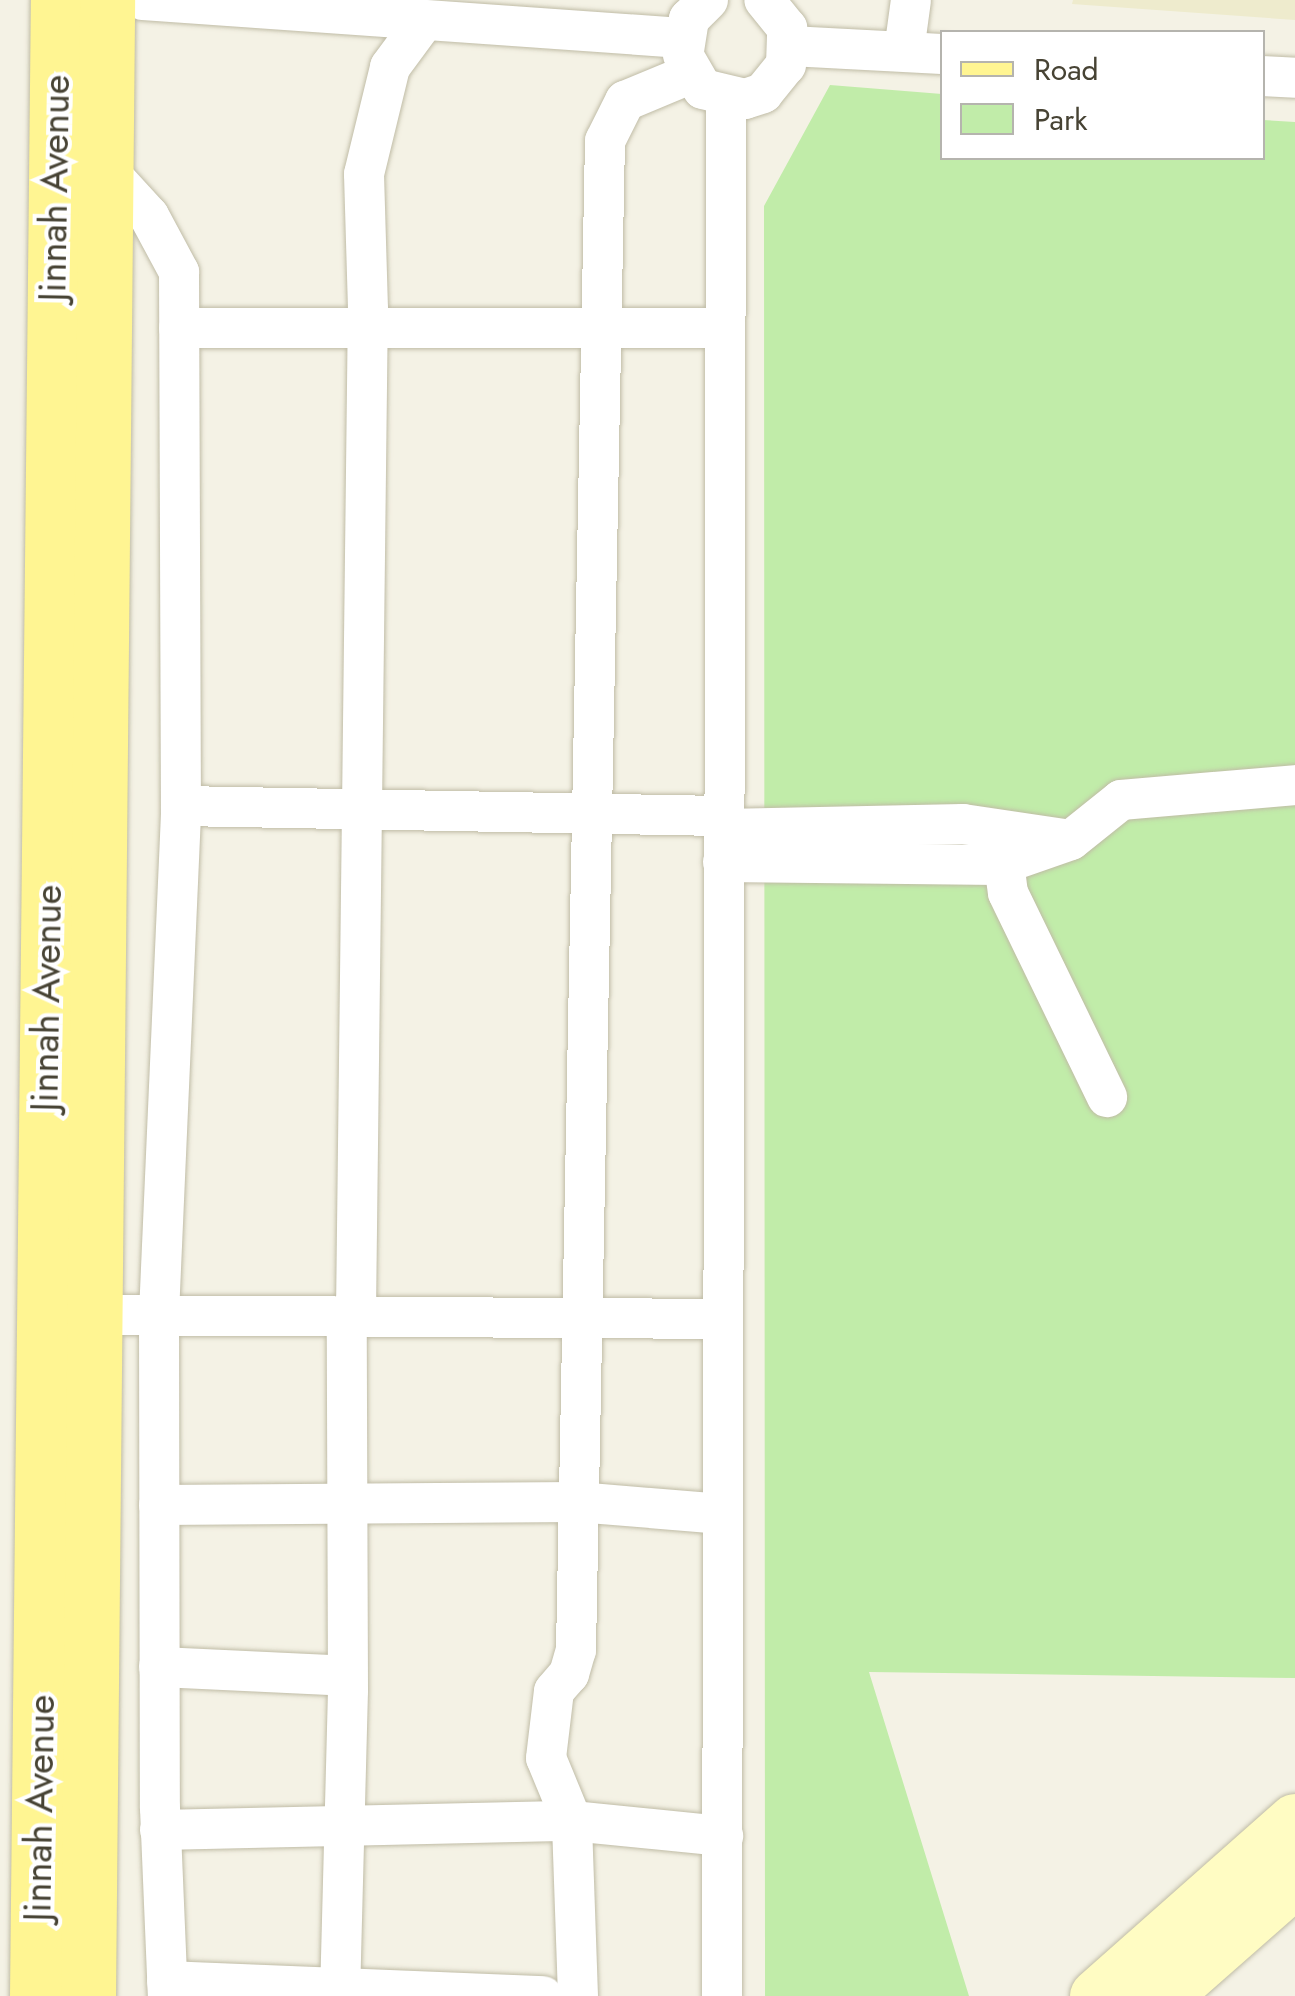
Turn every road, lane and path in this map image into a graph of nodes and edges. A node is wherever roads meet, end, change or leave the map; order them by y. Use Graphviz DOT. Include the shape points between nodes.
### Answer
graph roads {
  1 [pos="58,0"];
  2 [pos="106,0"];
  3 [pos="143,0"];
  4 [pos="708,0"];
  5 [pos="764,0"];
  6 [pos="911,0"];
  7 [pos="424,21"];
  8 [pos="790,46"];
  9 [pos="923,53"];
  10 [pos="686,56"];
  11 [pos="1265,76"];
  12 [pos="1295,78"];
  13 [pos="726,98"];
  14 [pos="105,168"];
  15 [pos="368,323"];
  16 [pos="601,327"];
  17 [pos="180,328"];
  18 [pos="724,328"];
  19 [pos="1295,785"];
  20 [pos="181,806"];
  21 [pos="360,809"];
  22 [pos="588,810"];
  23 [pos="724,836"];
  24 [pos="1000,847"];
  25 [pos="1107,1097"];
  26 [pos="351,1313"];
  27 [pos="159,1314"];
  28 [pos="94,1315"];
  29 [pos="578,1317"];
  30 [pos="723,1319"];
  31 [pos="346,1501"];
  32 [pos="576,1502"];
  33 [pos="159,1505"];
  34 [pos="723,1514"];
  35 [pos="159,1667"];
  36 [pos="348,1676"];
  37 [pos="572,1821"];
  38 [pos="1295,1821"];
  39 [pos="345,1824"];
  40 [pos="160,1830"];
  41 [pos="723,1836"];
  42 [pos="1295,1879"];
  43 [pos="168,1989"];
  44 [pos="340,1990"];
  45 [pos="37,1996"];
  46 [pos="88,1996"];
  47 [pos="544,1996"];
  48 [pos="578,1996"];
  49 [pos="722,1996"];
  50 [pos="1097,1996"];
  51 [pos="1162,1996"];
  1 -- 45 [label="main road, Jinnah Avenue"];
  2 -- 14 [label="main road, Jinnah Avenue"];
  3 -- 7 [label="street"];
  4 -- 10 [label="street" via="689,18"];
  5 -- 8 [label="street" via="787,28"];
  6 -- 9 [label="street"];
  7 -- 10 [label="street"];
  7 -- 15 [label="street" via="390,67 369,144"];
  8 -- 9 [label="street"];
  8 -- 13 [label="street" via="777,81 763,93"];
  10 -- 13 [label="street"];
  10 -- 16 [label="street" via="625,101 606,141"];
  11 -- 12 [label="street"];
  13 -- 18 [label="street"];
  14 -- 17 [label="street" via="168,246 179,272"];
  14 -- 28 [label="main road, Jinnah Avenue"];
  15 -- 16 [label="street"];
  15 -- 17 [label="street"];
  15 -- 21 [label="street"];
  16 -- 18 [label="street"];
  16 -- 22 [label="street"];
  17 -- 20 [label="street"];
  18 -- 23 [label="street"];
  19 -- 24 [label="street" via="1121,800 1071,840"];
  20 -- 21 [label="street"];
  20 -- 27 [label="street"];
  21 -- 22 [label="street"];
  21 -- 26 [label="street"];
  22 -- 23 [label="street"];
  22 -- 29 [label="street"];
  23 -- 24 [label="street"];
  23 -- 30 [label="street"];
  24 -- 25 [label="street"];
  26 -- 27 [label="street"];
  26 -- 29 [label="street"];
  26 -- 31 [label="street"];
  27 -- 28 [label="street"];
  27 -- 33 [label="street"];
  28 -- 46 [label="main road, Jinnah Avenue"];
  29 -- 30 [label="street"];
  29 -- 32 [label="street"];
  30 -- 34 [label="street"];
  31 -- 32 [label="street"];
  31 -- 33 [label="street"];
  31 -- 36 [label="street"];
  32 -- 34 [label="street"];
  32 -- 37 [label="street" via="576,1650 569,1674 554,1691 546,1758"];
  33 -- 35 [label="street"];
  34 -- 41 [label="street"];
  35 -- 36 [label="street"];
  35 -- 40 [label="street"];
  36 -- 39 [label="street"];
  37 -- 39 [label="street"];
  37 -- 41 [label="street"];
  37 -- 48 [label="street"];
  38 -- 50 [label="main road"];
  39 -- 40 [label="street"];
  39 -- 44 [label="street"];
  40 -- 43 [label="street"];
  41 -- 49 [label="street"];
  42 -- 51 [label="main road"];
  43 -- 44 [label="street"];
  44 -- 47 [label="street"];
}
